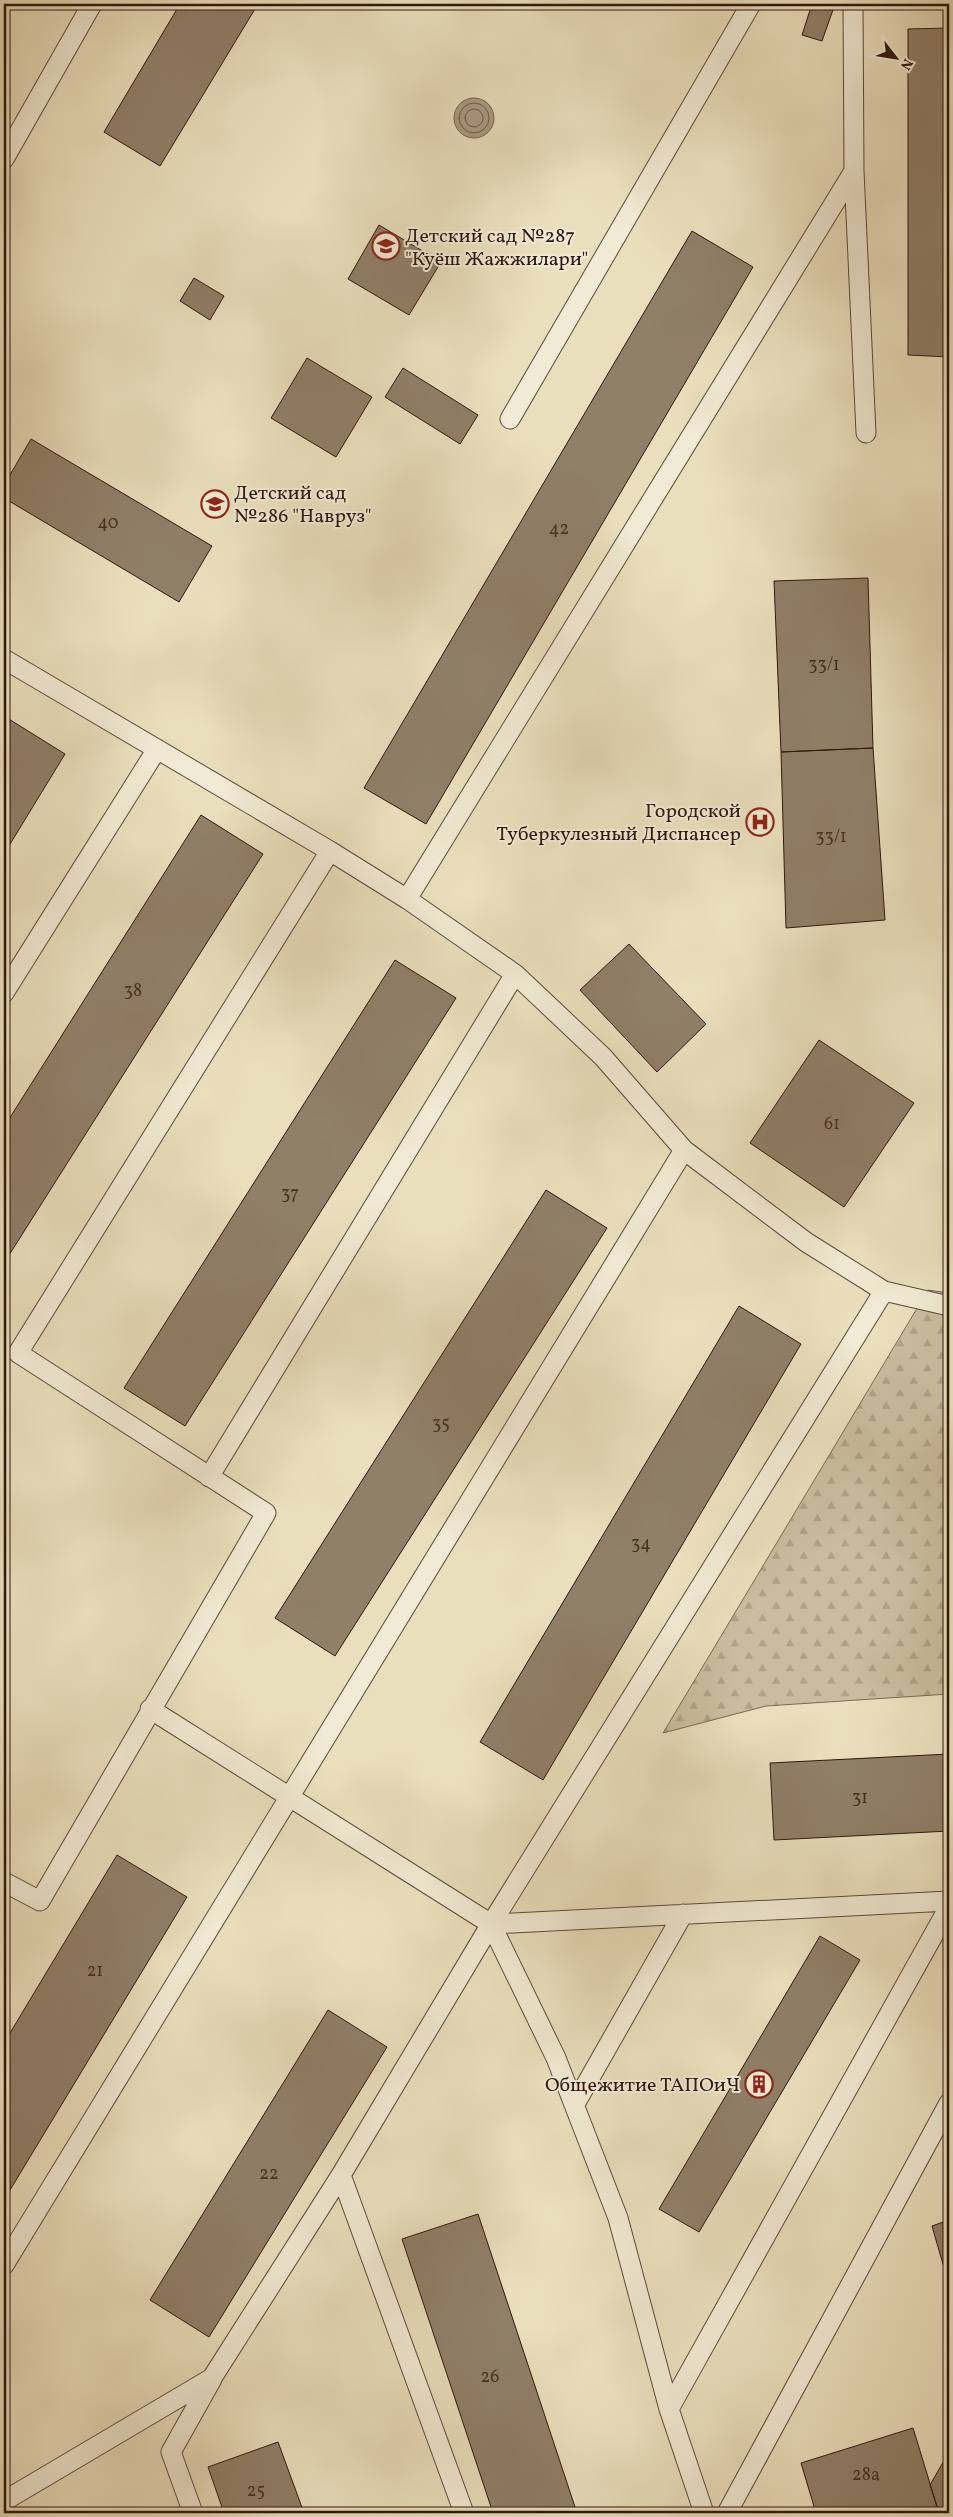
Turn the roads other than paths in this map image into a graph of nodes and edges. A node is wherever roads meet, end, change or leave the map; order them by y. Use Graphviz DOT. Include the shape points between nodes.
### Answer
graph roads {
  1 [pos="92,4"];
  2 [pos="750,4"];
  3 [pos="853,4"];
  4 [pos="4,159"];
  5 [pos="854,171"];
  6 [pos="510,419"];
  7 [pos="866,433"];
  8 [pos="4,660"];
  9 [pos="157,749"];
  10 [pos="330,850"];
  11 [pos="407,899"];
  12 [pos="515,974"];
  13 [pos="4,993"];
  14 [pos="684,1150"];
  15 [pos="884,1291"];
  16 [pos="949,1306"];
  17 [pos="11,1349"];
  18 [pos="209,1477"];
  19 [pos="150,1710"];
  20 [pos="291,1797"];
  21 [pos="4,1882"];
  22 [pos="949,1901"];
  23 [pos="949,1907"];
  24 [pos="683,1914"];
  25 [pos="490,1924"];
  26 [pos="949,2103"];
  27 [pos="574,2104"];
  28 [pos="341,2175"];
  29 [pos="4,2265"];
  30 [pos="212,2378"];
  31 [pos="669,2409"];
  32 [pos="4,2500"];
  33 [pos="193,2513"];
  34 [pos="464,2513"];
  35 [pos="704,2513"];
  36 [pos="726,2513"];
  1 -- 4 [label="lane"];
  2 -- 6 [label="lane"];
  3 -- 5 [label="lane"];
  5 -- 7 [label="lane"];
  5 -- 11 [label="lane"];
  8 -- 9 [label="lane"];
  9 -- 10 [label="lane"];
  9 -- 13 [label="lane"];
  10 -- 11 [label="lane"];
  10 -- 17 [label="lane"];
  11 -- 12 [label="lane"];
  12 -- 14 [label="lane" via="603,1057"];
  12 -- 18 [label="lane"];
  14 -- 15 [label="lane" via="806,1242"];
  14 -- 20 [label="lane"];
  15 -- 16 [label="lane"];
  15 -- 25 [label="lane"];
  17 -- 18 [label="lane"];
  18 -- 19 [label="lane" via="266,1513"];
  19 -- 20 [label="lane"];
  19 -- 21 [label="lane" via="40,1901"];
  20 -- 25 [label="lane"];
  20 -- 29 [label="lane"];
  22 -- 24 [label="lane"];
  23 -- 31 [label="lane"];
  24 -- 25 [label="lane"];
  24 -- 27 [label="lane"];
  25 -- 27 [label="lane" via="556,2058"];
  25 -- 28 [label="lane"];
  26 -- 36 [label="lane"];
  27 -- 31 [label="lane" via="618,2218"];
  28 -- 30 [label="lane"];
  28 -- 34 [label="lane"];
  30 -- 32 [label="lane"];
  30 -- 33 [label="lane" via="171,2452"];
  31 -- 35 [label="lane"];
}
